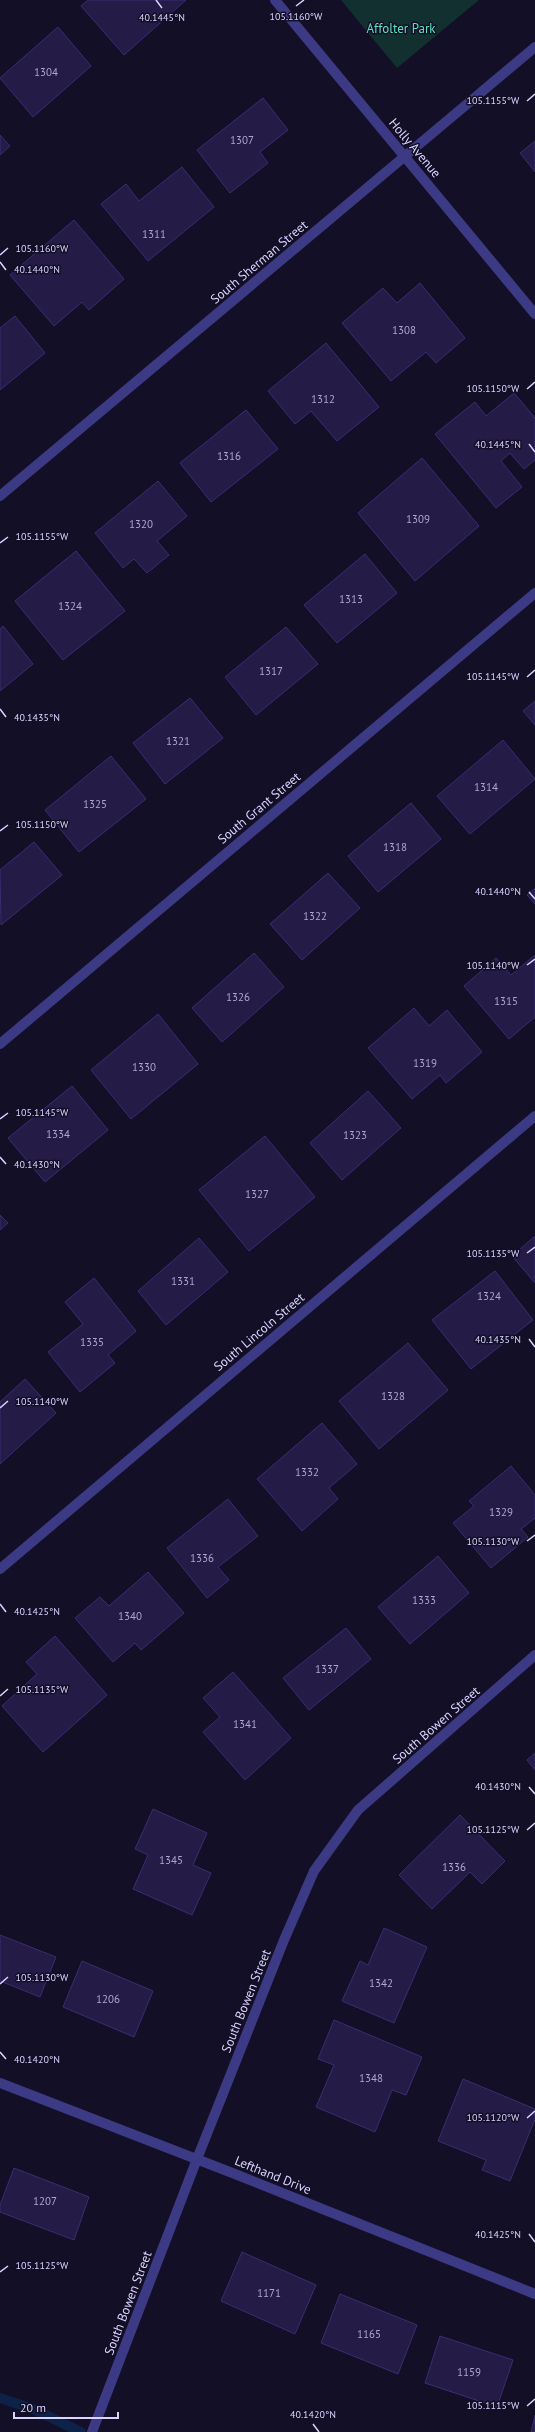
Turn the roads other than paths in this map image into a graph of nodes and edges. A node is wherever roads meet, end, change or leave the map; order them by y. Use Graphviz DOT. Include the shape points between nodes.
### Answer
graph roads {
  1 [pos="275,0"];
  2 [pos="535,47"];
  3 [pos="405,156"];
  4 [pos="535,314"];
  5 [pos="0,496"];
  6 [pos="535,593"];
  7 [pos="0,1044"];
  8 [pos="535,1116"];
  9 [pos="0,1569"];
  10 [pos="535,1655"];
  11 [pos="0,2083"];
  12 [pos="197,2159"];
  13 [pos="535,2294"];
  14 [pos="92,2432"];
  1 -- 3 [label="street, Holly Avenue"];
  2 -- 3 [label="street, South Sherman Street"];
  3 -- 4 [label="street, Holly Avenue"];
  3 -- 5 [label="street, South Sherman Street"];
  6 -- 7 [label="street, South Grant Street"];
  8 -- 9 [label="street, South Lincoln Street"];
  10 -- 12 [label="street, South Bowen Street" via="358,1810 314,1871"];
  11 -- 12 [label="street, Lefthand Drive"];
  12 -- 13 [label="street, Lefthand Drive"];
  12 -- 14 [label="street, South Bowen Street"];
}
